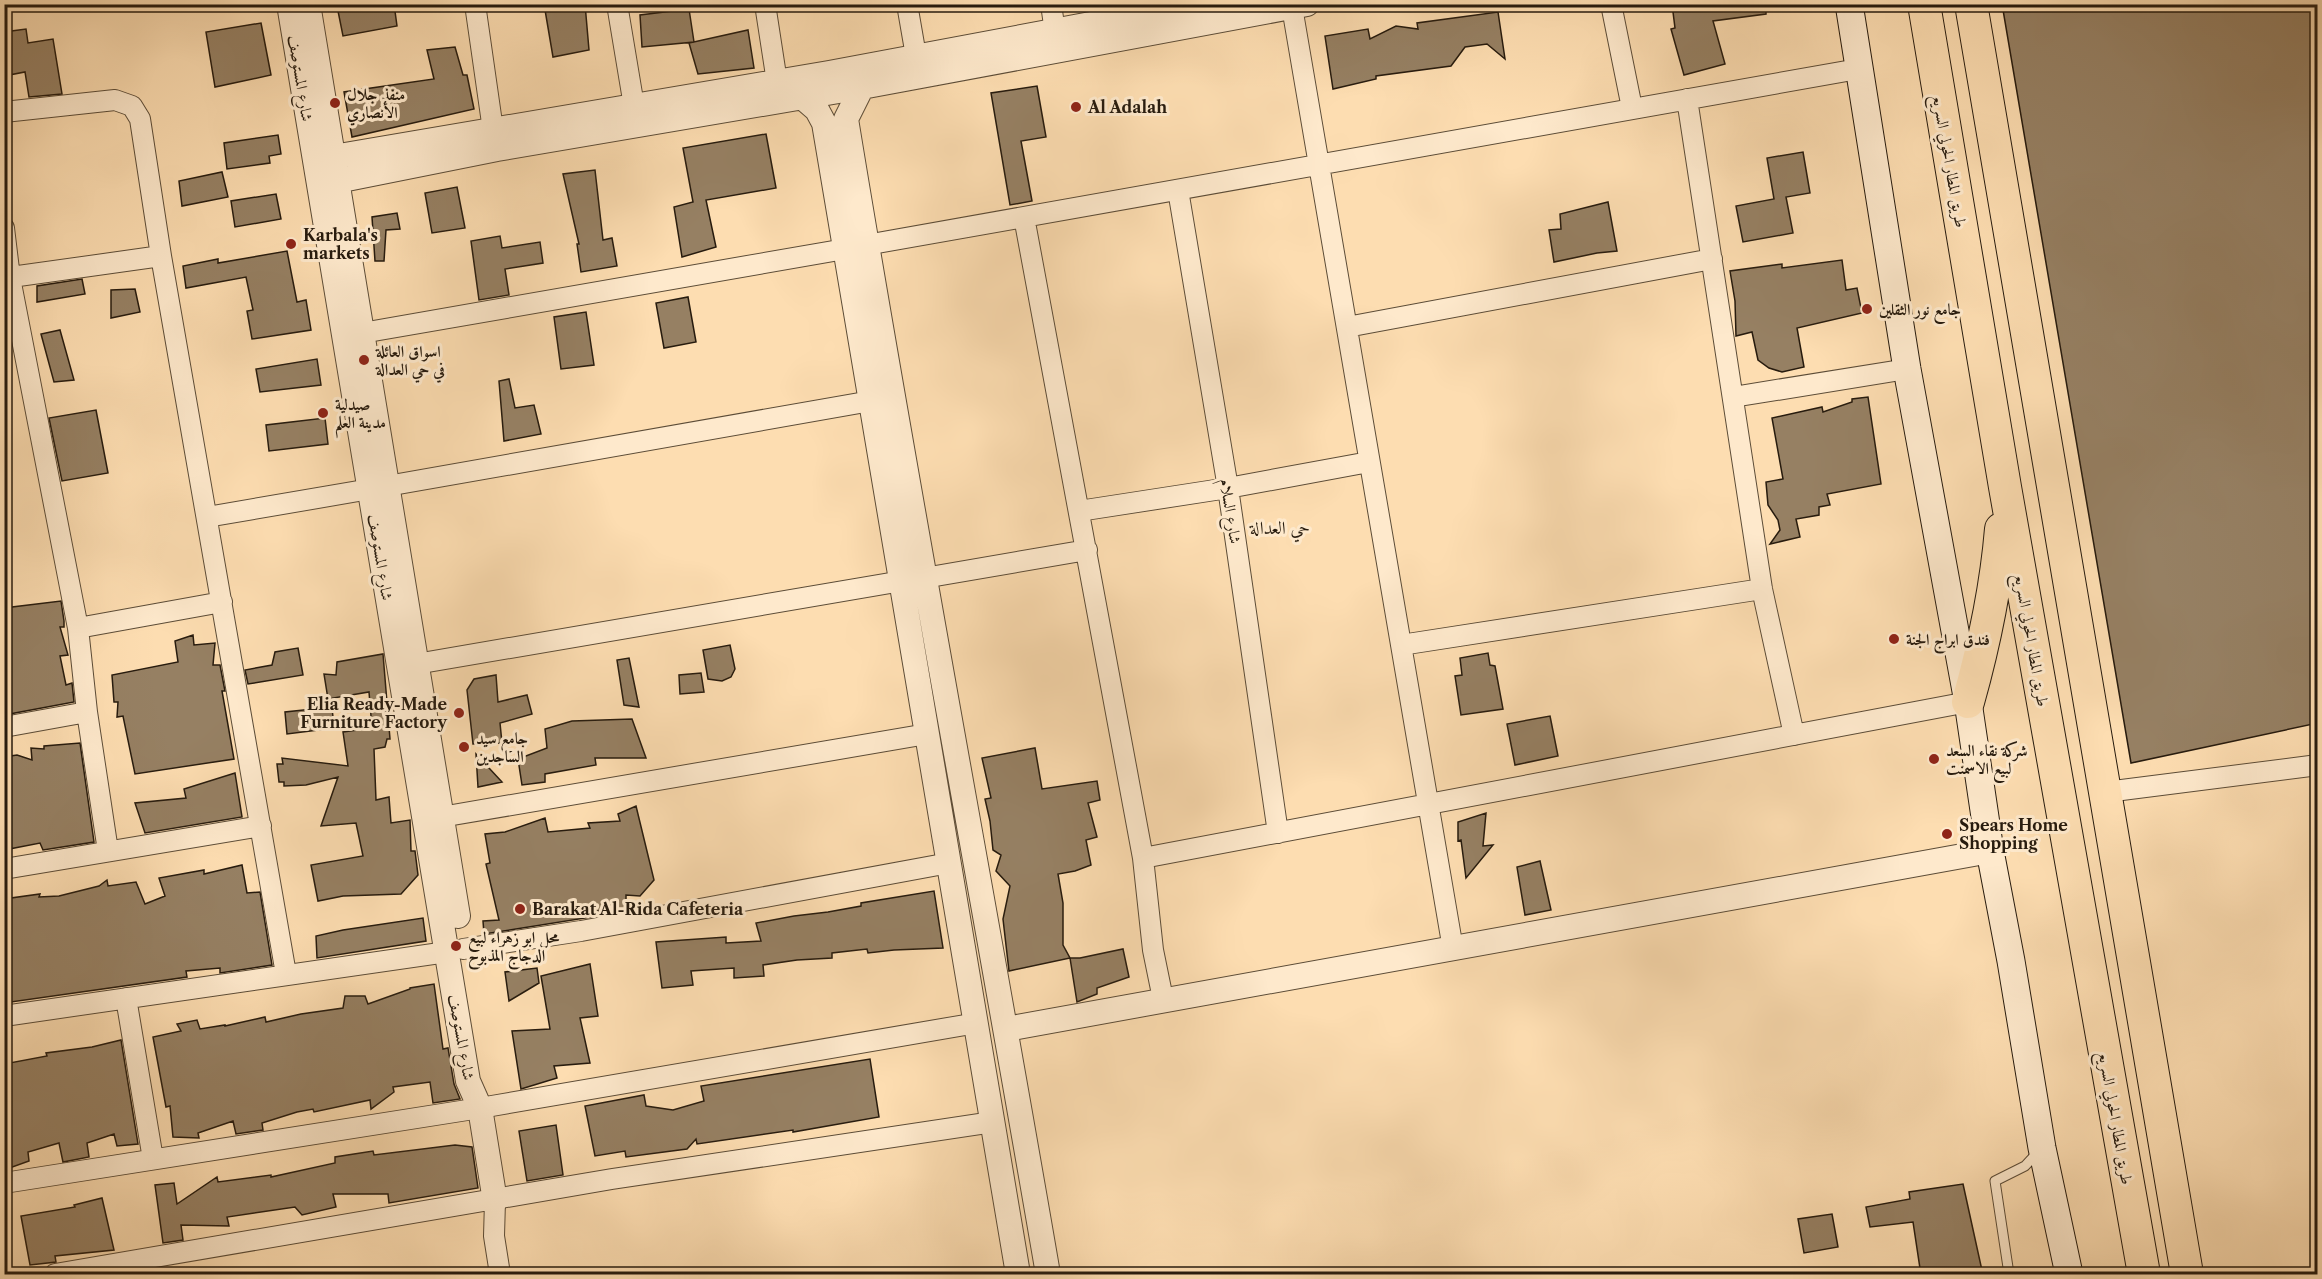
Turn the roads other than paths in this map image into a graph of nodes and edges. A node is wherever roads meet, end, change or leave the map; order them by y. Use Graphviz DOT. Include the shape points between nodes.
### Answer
graph roads {
  1 [pos="289,4"];
  2 [pos="308,4"];
  3 [pos="475,4"];
  4 [pos="617,4"];
  5 [pos="765,4"];
  6 [pos="907,4"];
  7 [pos="1051,4"];
  8 [pos="1611,4"];
  9 [pos="1849,4"];
  10 [pos="1923,4"];
  11 [pos="1971,4"];
  12 [pos="1193,5"];
  13 [pos="1300,6"];
  14 [pos="1057,41"];
  15 [pos="916,56"];
  16 [pos="1858,69"];
  17 [pos="777,82"];
  18 [pos="862,87"];
  19 [pos="802,97"];
  20 [pos="1687,99"];
  21 [pos="634,106"];
  22 [pos="1632,108"];
  23 [pos="4,112"];
  24 [pos="835,121"];
  25 [pos="495,140"];
  26 [pos="333,157"];
  27 [pos="1319,164"];
  28 [pos="337,181"];
  29 [pos="1178,190"];
  30 [pos="1024,217"];
  31 [pos="4,228"];
  32 [pos="856,247"];
  33 [pos="161,256"];
  34 [pos="1712,259"];
  35 [pos="7,278"];
  36 [pos="1347,327"];
  37 [pos="362,333"];
  38 [pos="1907,369"];
  39 [pos="361,382"];
  40 [pos="1733,397"];
  41 [pos="871,401"];
  42 [pos="1369,462"];
  43 [pos="378,487"];
  44 [pos="2005,487"];
  45 [pos="1228,488"];
  46 [pos="1079,512"];
  47 [pos="207,517"];
  48 [pos="1087,550"];
  49 [pos="392,570"];
  50 [pos="913,580"];
  51 [pos="1762,589"];
  52 [pos="222,602"];
  53 [pos="78,628"];
  54 [pos="1401,645"];
  55 [pos="416,663"];
  56 [pos="1968,702"];
  57 [pos="87,712"];
  58 [pos="4,727"];
  59 [pos="927,734"];
  60 [pos="1794,735"];
  61 [pos="2318,765"];
  62 [pos="2106,792"];
  63 [pos="1428,805"];
  64 [pos="441,817"];
  65 [pos="261,826"];
  66 [pos="1278,833"];
  67 [pos="108,851"];
  68 [pos="1990,851"];
  69 [pos="976,857"];
  70 [pos="1143,858"];
  71 [pos="949,862"];
  72 [pos="4,869"];
  73 [pos="1453,949"];
  74 [pos="455,950"];
  75 [pos="286,974"];
  76 [pos="126,998"];
  77 [pos="1163,999"];
  78 [pos="4,1016"];
  79 [pos="977,1023"];
  80 [pos="1006,1029"];
  81 [pos="480,1108"];
  82 [pos="993,1122"];
  83 [pos="2042,1148"];
  84 [pos="153,1159"];
  85 [pos="4,1183"];
  86 [pos="495,1201"];
  87 [pos="55,1275"];
  88 [pos="500,1275"];
  89 [pos="1018,1275"];
  90 [pos="1048,1275"];
  91 [pos="2009,1275"];
  92 [pos="2069,1275"];
  93 [pos="2144,1275"];
  94 [pos="2187,1275"];
  1 -- 39 [label="street, شارع المستوصف"];
  2 -- 26 [label="street, شارع المستوصف"];
  3 -- 25 [label="street"];
  4 -- 21 [label="street"];
  5 -- 17 [label="street"];
  6 -- 15 [label="street"];
  7 -- 14 [label="street"];
  8 -- 22 [label="street"];
  9 -- 16 [label="main road"];
  10 -- 44 [label="highway, طريق المطار الحولي السريع"];
  11 -- 62 [label="highway"];
  12 -- 14 [label="street"];
  13 -- 14 [label="street"];
  13 -- 27 [label="street"];
  14 -- 15 [label="street"];
  14 -- 18 [label="street"];
  15 -- 17 [label="street"];
  16 -- 20 [label="street"];
  16 -- 38 [label="main road"];
  17 -- 21 [label="street"];
  18 -- 19 [label="street"];
  18 -- 24 [label="street"];
  19 -- 24 [label="street"];
  19 -- 25 [label="street"];
  20 -- 22 [label="street"];
  20 -- 34 [label="street"];
  21 -- 25 [label="street"];
  22 -- 27 [label="street"];
  23 -- 33 [label="street" via="116,100 132,106 140,119"];
  24 -- 32 [label="street"];
  25 -- 26 [label="street"];
  25 -- 28 [label="street"];
  26 -- 28 [label="street, شارع المستوصف"];
  27 -- 29 [label="street"];
  27 -- 36 [label="street"];
  28 -- 37 [label="street, شارع المستوصف"];
  29 -- 30 [label="street"];
  29 -- 45 [label="street, شارع السلام"];
  30 -- 32 [label="street"];
  30 -- 46 [label="street"];
  31 -- 35 [label="street"];
  32 -- 37 [label="street"];
  32 -- 41 [label="street"];
  32 -- 50 [label="street"];
  33 -- 35 [label="street"];
  33 -- 47 [label="street"];
  34 -- 36 [label="street"];
  34 -- 40 [label="street"];
  35 -- 53 [label="street"];
  36 -- 42 [label="street"];
  37 -- 39 [label="street, شارع المستوصف"];
  38 -- 40 [label="street"];
  38 -- 56 [label="main road"];
  39 -- 43 [label="street, شارع المستوصف"];
  40 -- 51 [label="street"];
  41 -- 43 [label="street"];
  41 -- 50 [label="street"];
  42 -- 45 [label="street"];
  42 -- 54 [label="street"];
  43 -- 47 [label="street"];
  43 -- 49 [label="street, شارع المستوصف"];
  44 -- 56 [label="highway" via="1998,573"];
  44 -- 93 [label="highway, طريق المطار الحولي السريع"];
  45 -- 46 [label="street"];
  45 -- 66 [label="street, شارع السلام"];
  46 -- 48 [label="street"];
  47 -- 52 [label="street"];
  48 -- 50 [label="street"];
  48 -- 70 [label="street"];
  49 -- 55 [label="street, شارع المستوصف"];
  49 -- 74 [label="street, شارع المستوصف"];
  50 -- 55 [label="street"];
  50 -- 59 [label="street"];
  50 -- 69 [label="street"];
  51 -- 54 [label="street"];
  51 -- 60 [label="street"];
  52 -- 53 [label="street"];
  52 -- 65 [label="street"];
  53 -- 57 [label="street"];
  54 -- 63 [label="street"];
  55 -- 64 [label="street, شارع المستوصف"];
  56 -- 60 [label="street"];
  56 -- 68 [label="main road"];
  57 -- 58 [label="street"];
  57 -- 67 [label="street"];
  59 -- 64 [label="street"];
  59 -- 71 [label="street"];
  60 -- 63 [label="street"];
  61 -- 62 [label="street"];
  62 -- 94 [label="highway"];
  63 -- 66 [label="street"];
  63 -- 73 [label="street"];
  64 -- 74 [label="street, شارع المستوصف"];
  65 -- 67 [label="street"];
  65 -- 75 [label="street"];
  66 -- 70 [label="street"];
  67 -- 72 [label="street"];
  68 -- 73 [label="street"];
  68 -- 83 [label="main road"];
  69 -- 71 [label="street"];
  69 -- 80 [label="street"];
  70 -- 77 [label="street" via="1153,950"];
  71 -- 74 [label="street" via="581,931"];
  71 -- 79 [label="street"];
  73 -- 77 [label="street"];
  74 -- 75 [label="street"];
  74 -- 81 [label="street, شارع المستوصف" via="484,1078"];
  75 -- 76 [label="street"];
  76 -- 78 [label="street"];
  76 -- 84 [label="street"];
  77 -- 80 [label="street"];
  79 -- 81 [label="street"];
  79 -- 82 [label="street"];
  80 -- 90 [label="street"];
  81 -- 84 [label="street"];
  81 -- 86 [label="street, شارع المستوصف"];
  82 -- 86 [label="street" via="612,1179"];
  82 -- 89 [label="street"];
  83 -- 91 [label="lane" via="2025,1167 1995,1181"];
  83 -- 92 [label="main road"];
  84 -- 85 [label="street"];
  86 -- 87 [label="street"];
  86 -- 88 [label="street" via="494,1236"];
}
